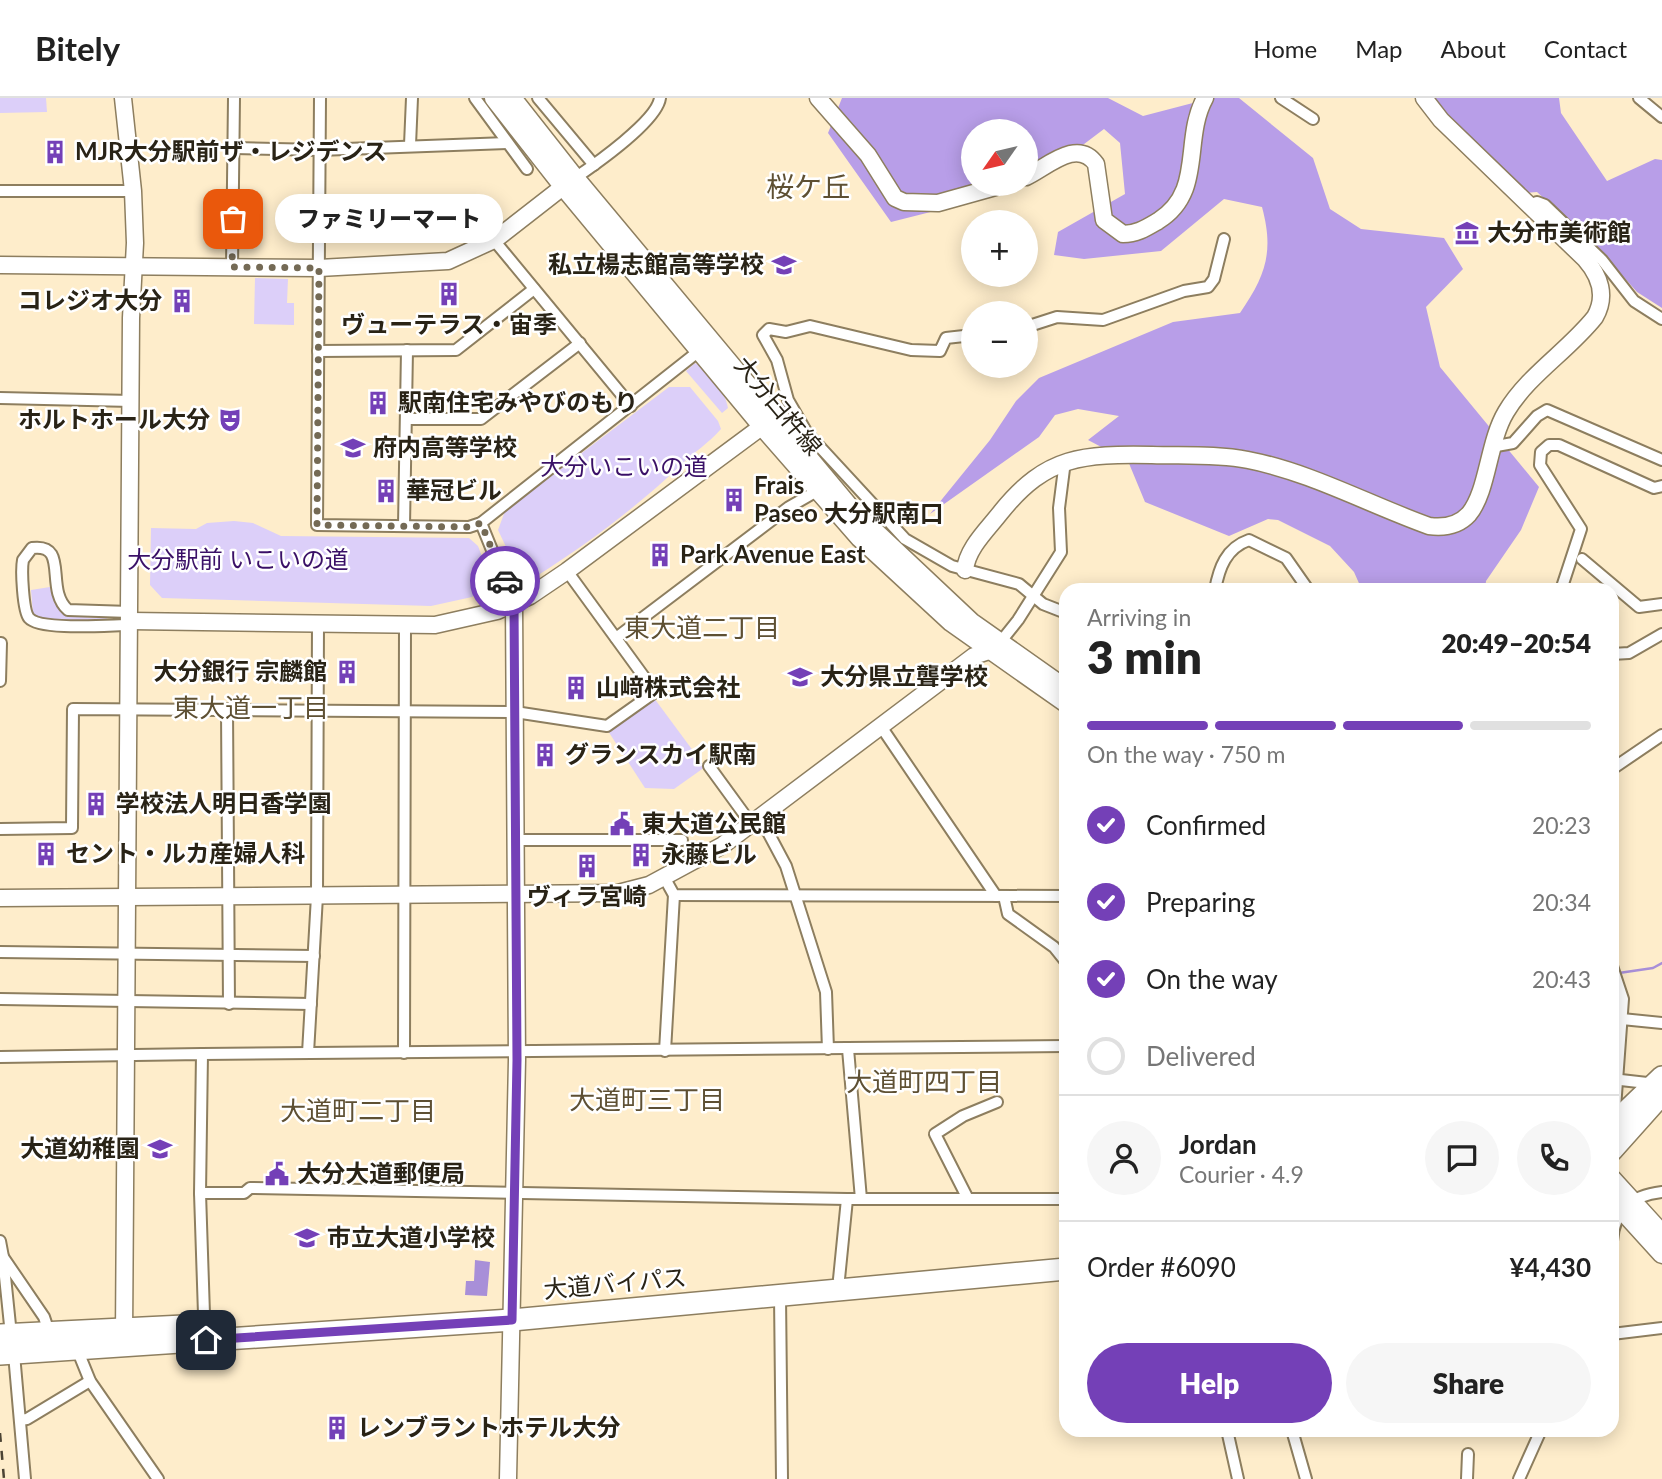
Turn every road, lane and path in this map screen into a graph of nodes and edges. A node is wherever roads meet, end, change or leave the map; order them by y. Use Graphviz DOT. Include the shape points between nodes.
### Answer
graph roads {
  1 [pos="123,98"];
  2 [pos="234,98"];
  3 [pos="320,98"];
  4 [pos="412,98"];
  5 [pos="475,98"];
  6 [pos="494,98"];
  7 [pos="512,98"];
  8 [pos="538,98"];
  9 [pos="660,98"];
  10 [pos="818,98"];
  11 [pos="1205,98"];
  12 [pos="1281,98"];
  13 [pos="1424,98"];
  14 [pos="1639,98"];
  15 [pos="1662,117"];
  16 [pos="1313,119"];
  17 [pos="507,143"];
  18 [pos="410,145"];
  19 [pos="234,148"];
  20 [pos="319,150"];
  21 [pos="594,165"];
  22 [pos="527,169"];
  23 [pos="1038,171"];
  24 [pos="569,182"];
  25 [pos="0,191"];
  26 [pos="133,191"];
  27 [pos="963,196"];
  28 [pos="318,204"];
  29 [pos="1529,205"];
  30 [pos="496,239"];
  31 [pos="1224,239"];
  32 [pos="133,264"];
  33 [pos="0,265"];
  34 [pos="232,267"];
  35 [pos="319,268"];
  36 [pos="534,289"];
  37 [pos="1662,319"];
  38 [pos="1038,323"];
  39 [pos="961,336"];
  40 [pos="580,343"];
  41 [pos="407,351"];
  42 [pos="699,351"];
  43 [pos="318,352"];
  44 [pos="0,398"];
  45 [pos="132,401"];
  46 [pos="631,406"];
  47 [pos="407,419"];
  48 [pos="768,422"];
  49 [pos="1491,447"];
  50 [pos="1662,460"];
  51 [pos="1065,461"];
  52 [pos="1662,486"];
  53 [pos="817,491"];
  54 [pos="481,523"];
  55 [pos="404,526"];
  56 [pos="1582,559"];
  57 [pos="965,570"];
  58 [pos="567,571"];
  59 [pos="1216,583"];
  60 [pos="1304,583"];
  61 [pos="1563,583"];
  62 [pos="1610,583"];
  63 [pos="1619,590"];
  64 [pos="1035,596"];
  65 [pos="514,604"];
  66 [pos="1662,604"];
  67 [pos="1059,611"];
  68 [pos="130,619"];
  69 [pos="318,622"];
  70 [pos="405,625"];
  71 [pos="1662,634"];
  72 [pos="616,638"];
  73 [pos="1,643"];
  74 [pos="995,647"];
  75 [pos="1619,654"];
  76 [pos="0,681"];
  77 [pos="1059,685"];
  78 [pos="1059,697"];
  79 [pos="130,709"];
  80 [pos="227,709"];
  81 [pos="318,710"];
  82 [pos="405,711"];
  83 [pos="515,712"];
  84 [pos="880,725"];
  85 [pos="1662,735"];
  86 [pos="1619,764"];
  87 [pos="709,765"];
  88 [pos="757,822"];
  89 [pos="0,829"];
  90 [pos="516,840"];
  91 [pos="682,840"];
  92 [pos="664,877"];
  93 [pos="795,894"];
  94 [pos="403,895"];
  95 [pos="516,895"];
  96 [pos="674,895"];
  97 [pos="228,896"];
  98 [pos="317,896"];
  99 [pos="1000,896"];
  100 [pos="1059,896"];
  101 [pos="128,897"];
  102 [pos="0,898"];
  103 [pos="0,952"];
  104 [pos="1059,953"];
  105 [pos="129,955"];
  106 [pos="228,955"];
  107 [pos="314,956"];
  108 [pos="1619,987"];
  109 [pos="0,999"];
  110 [pos="128,1001"];
  111 [pos="229,1004"];
  112 [pos="311,1004"];
  113 [pos="1619,1010"];
  114 [pos="1619,1018"];
  115 [pos="1662,1023"];
  116 [pos="1059,1046"];
  117 [pos="828,1049"];
  118 [pos="848,1049"];
  119 [pos="665,1051"];
  120 [pos="404,1053"];
  121 [pos="517,1053"];
  122 [pos="202,1054"];
  123 [pos="308,1054"];
  124 [pos="0,1057"];
  125 [pos="128,1057"];
  126 [pos="1619,1080"];
  127 [pos="1660,1085"];
  128 [pos="997,1102"];
  129 [pos="1619,1119"];
  130 [pos="1619,1141"];
  131 [pos="514,1191"];
  132 [pos="1662,1192"];
  133 [pos="200,1193"];
  134 [pos="847,1199"];
  135 [pos="862,1199"];
  136 [pos="968,1199"];
  137 [pos="1059,1199"];
  138 [pos="1622,1203"];
  139 [pos="1662,1234"];
  140 [pos="0,1241"];
  141 [pos="1662,1254"];
  142 [pos="3,1257"];
  143 [pos="1059,1260"];
  144 [pos="1059,1270"];
  145 [pos="839,1279"];
  146 [pos="780,1296"];
  147 [pos="512,1314"];
  148 [pos="200,1326"];
  149 [pos="1662,1328"];
  150 [pos="1619,1333"];
  151 [pos="48,1334"];
  152 [pos="124,1337"];
  153 [pos="6,1345"];
  154 [pos="78,1350"];
  155 [pos="90,1381"];
  156 [pos="20,1420"];
  157 [pos="1229,1437"];
  158 [pos="1294,1437"];
  159 [pos="1538,1437"];
  160 [pos="1468,1454"];
  161 [pos="25,1479"];
  162 [pos="158,1479"];
  163 [pos="508,1479"];
  164 [pos="782,1479"];
  165 [pos="1238,1479"];
  166 [pos="1306,1479"];
  167 [pos="1467,1479"];
  168 [pos="1519,1479"];
  1 -- 26 [label="street"];
  2 -- 19 [label="street"];
  3 -- 20 [label="street"];
  4 -- 18 [label="street"];
  5 -- 17 [label="street"];
  6 -- 24 [label="main road, 大分臼杵線"];
  7 -- 24 [label="main road, 大分臼杵線"];
  8 -- 21 [label="street"];
  9 -- 21 [label="street" via="653,113"];
  10 -- 27 [label="street" via="868,155 895,198 938,203"];
  11 -- 23 [label="street" via="1182,200 1139,233 1123,234 1104,220 1096,164 1082,153 1071,153"];
  12 -- 16 [label="street"];
  13 -- 29 [label="street"];
  14 -- 15 [label="street"];
  17 -- 18 [label="street"];
  17 -- 22 [label="street"];
  18 -- 20 [label="street"];
  19 -- 20 [label="street"];
  19 -- 34 [label="street"];
  20 -- 28 [label="street"];
  21 -- 24 [label="street"];
  24 -- 30 [label="street"];
  24 -- 42 [label="main road, 大分臼杵線"];
  24 -- 48 [label="main road, 大分臼杵線"];
  25 -- 26 [label="street"];
  26 -- 32 [label="street"];
  28 -- 30 [label="street" via="465,205"];
  28 -- 35 [label="street"];
  29 -- 37 [label="street" via="1545,205 1602,260 1634,301"];
  29 -- 49 [label="street" via="1592,267 1601,288 1600,305 1589,324 1516,397"];
  30 -- 35 [label="street" via="448,261"];
  30 -- 36 [label="street"];
  31 -- 38 [label="street" via="1208,287 1103,320 1057,317"];
  32 -- 33 [label="street"];
  32 -- 34 [label="street"];
  32 -- 45 [label="street"];
  34 -- 35 [label="street"];
  35 -- 43 [label="street"];
  36 -- 40 [label="street"];
  36 -- 41 [label="street" via="456,350"];
  39 -- 57 [label="street" via="946,338 940,351 911,350 810,326 786,332 769,329 763,335 777,360 788,400 815,444 905,539"];
  40 -- 46 [label="street"];
  40 -- 47 [label="street" via="481,419"];
  41 -- 43 [label="street"];
  41 -- 47 [label="street"];
  42 -- 46 [label="street"];
  42 -- 48 [label="main road, 大分臼杵線"];
  43 -- 55 [label="street" via="317,525"];
  44 -- 45 [label="street"];
  45 -- 68 [label="street"];
  46 -- 54 [label="street"];
  47 -- 55 [label="street"];
  48 -- 53 [label="main road, 大分臼杵線"];
  48 -- 58 [label="street"];
  48 -- 74 [label="main road, 大分臼杵線" via="883,542"];
  49 -- 50 [label="street" via="1513,443 1547,410"];
  49 -- 51 [label="street" via="1473,508 1458,522 1443,527 1429,526 1248,460 1109,454"];
  51 -- 57 [label="street" via="1022,488 970,552"];
  51 -- 64 [label="street" via="1059,508 1062,548"];
  52 -- 61 [label="street" via="1654,488 1559,445 1549,445 1541,452 1540,465 1581,530"];
  53 -- 72 [label="street"];
  53 -- 74 [label="main road, 大分臼杵線" via="906,583"];
  54 -- 55 [label="street" via="469,527"];
  54 -- 65 [label="street"];
  56 -- 62 [label="street"];
  57 -- 64 [label="street" via="1018,584"];
  58 -- 65 [label="street"];
  58 -- 72 [label="street"];
  59 -- 60 [label="street" via="1228,554 1249,540 1286,558"];
  63 -- 66 [label="street" via="1639,607"];
  64 -- 67 [label="street"];
  64 -- 74 [label="street"];
  65 -- 70 [label="street" via="458,621"];
  65 -- 83 [label="street"];
  68 -- 68 [label="street" via="47,625 32,621 26,612 23,559 32,548 52,553 55,590 68,610"];
  68 -- 69 [label="street"];
  68 -- 79 [label="street"];
  69 -- 70 [label="street"];
  69 -- 81 [label="street"];
  70 -- 82 [label="street"];
  71 -- 75 [label="street" via="1629,653"];
  72 -- 83 [label="street" via="655,692 607,726"];
  73 -- 76 [label="street"];
  74 -- 77 [label="main road, 大分臼杵線"];
  74 -- 78 [label="main road, 大分臼杵線"];
  74 -- 84 [label="street" via="974,656"];
  79 -- 80 [label="street"];
  79 -- 89 [label="street" via="73,709 72,828"];
  79 -- 101 [label="street"];
  80 -- 81 [label="street"];
  80 -- 97 [label="street"];
  81 -- 82 [label="street"];
  81 -- 98 [label="street"];
  82 -- 83 [label="street"];
  82 -- 94 [label="street"];
  83 -- 90 [label="street"];
  84 -- 88 [label="street"];
  84 -- 99 [label="street"];
  85 -- 86 [label="street"];
  87 -- 88 [label="street"];
  88 -- 92 [label="street"];
  88 -- 93 [label="street" via="786,866"];
  90 -- 91 [label="street"];
  90 -- 95 [label="street"];
  92 -- 95 [label="street" via="618,893"];
  92 -- 96 [label="street"];
  93 -- 96 [label="street"];
  93 -- 99 [label="street"];
  93 -- 117 [label="street" via="826,992"];
  94 -- 95 [label="street"];
  94 -- 98 [label="street"];
  94 -- 120 [label="street"];
  95 -- 121 [label="street"];
  96 -- 119 [label="street"];
  97 -- 98 [label="street"];
  97 -- 101 [label="street"];
  97 -- 106 [label="street"];
  98 -- 107 [label="street"];
  99 -- 100 [label="street"];
  99 -- 104 [label="street" via="1009,914"];
  101 -- 102 [label="street"];
  101 -- 105 [label="street"];
  103 -- 105 [label="street"];
  105 -- 106 [label="street"];
  105 -- 110 [label="street"];
  106 -- 107 [label="street"];
  106 -- 111 [label="street"];
  107 -- 112 [label="street"];
  108 -- 113 [label="street" via="1623,999"];
  109 -- 110 [label="street"];
  110 -- 111 [label="street"];
  110 -- 125 [label="street"];
  111 -- 112 [label="street"];
  112 -- 123 [label="street"];
  114 -- 115 [label="street"];
  116 -- 118 [label="street"];
  117 -- 118 [label="street"];
  117 -- 119 [label="street"];
  118 -- 135 [label="street"];
  119 -- 121 [label="street"];
  120 -- 121 [label="street"];
  120 -- 123 [label="street"];
  121 -- 131 [label="street"];
  122 -- 123 [label="street"];
  122 -- 125 [label="street"];
  122 -- 133 [label="street"];
  124 -- 125 [label="street"];
  125 -- 152 [label="street"];
  126 -- 127 [label="street"];
  127 -- 129 [label="highway"];
  127 -- 130 [label="highway"];
  128 -- 136 [label="street" via="935,1134"];
  131 -- 133 [label="street" via="250,1188 244,1193"];
  131 -- 134 [label="street"];
  131 -- 147 [label="street"];
  132 -- 138 [label="street"];
  133 -- 148 [label="street" via="204,1314"];
  134 -- 135 [label="street"];
  134 -- 145 [label="street"];
  135 -- 136 [label="street"];
  136 -- 137 [label="street"];
  138 -- 139 [label="main road"];
  138 -- 141 [label="main road"];
  140 -- 142 [label="street"];
  142 -- 151 [label="street" via="44,1317"];
  142 -- 153 [label="street"];
  143 -- 145 [label="highway, 大道バイパス"];
  144 -- 146 [label="highway, 大道バイパス"];
  145 -- 147 [label="highway, 大道バイパス"];
  146 -- 147 [label="highway, 大道バイパス"];
  146 -- 164 [label="street"];
  147 -- 148 [label="highway, 大道バイパス"];
  147 -- 152 [label="highway, 大道バイパス"];
  147 -- 163 [label="street"];
  148 -- 152 [label="highway, 大道バイパス"];
  149 -- 150 [label="street"];
  151 -- 152 [label="highway, 大道バイパス"];
  151 -- 153 [label="highway, 大道バイパス"];
  151 -- 154 [label="street"];
  152 -- 154 [label="highway, 大道バイパス"];
  153 -- 154 [label="highway, 大道バイパス"];
  153 -- 156 [label="street"];
  154 -- 155 [label="street"];
  155 -- 156 [label="street"];
  155 -- 162 [label="street"];
  156 -- 161 [label="street"];
  157 -- 165 [label="street"];
  158 -- 166 [label="street"];
  159 -- 168 [label="street"];
  160 -- 167 [label="street"];
}
